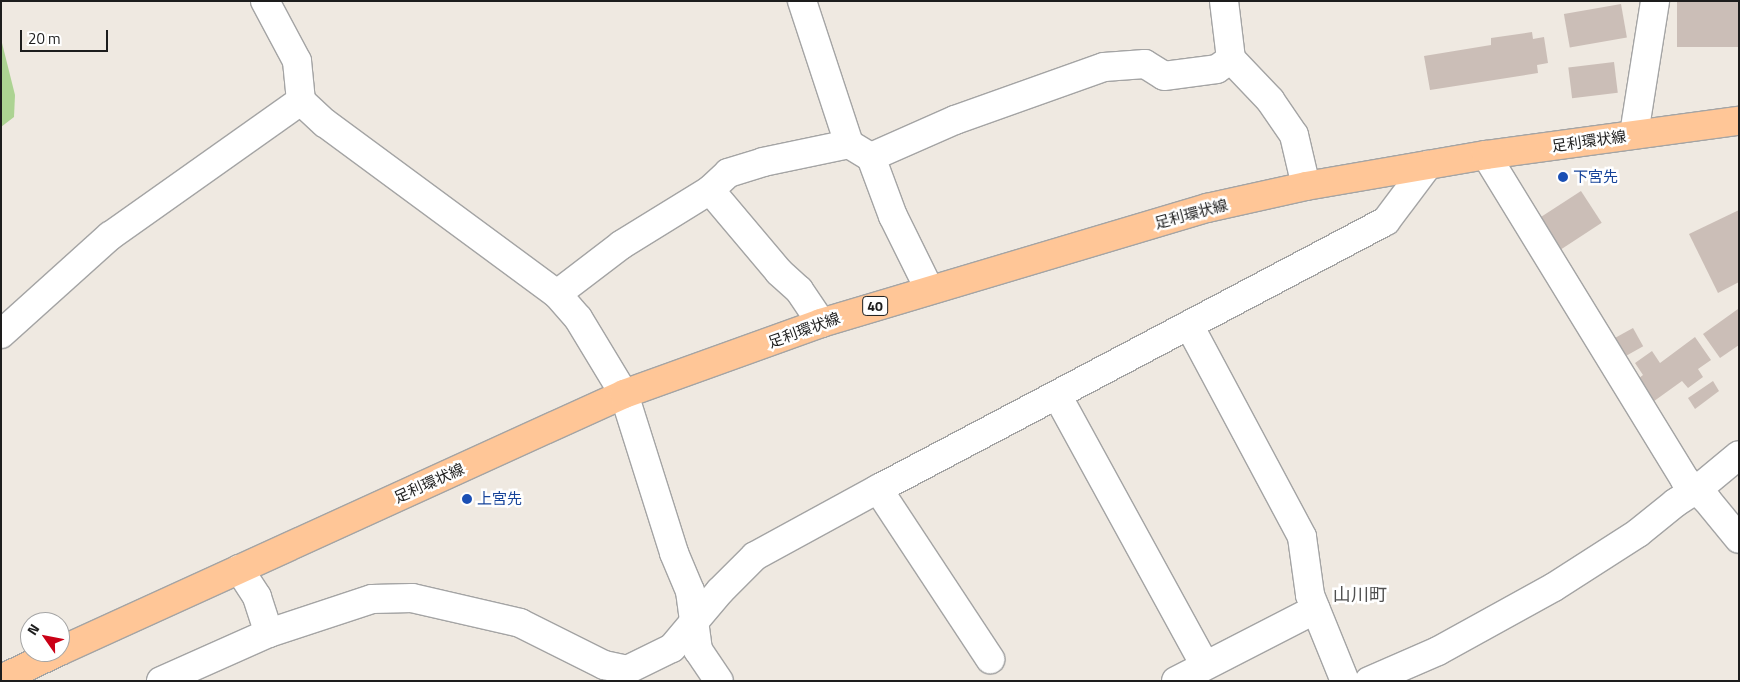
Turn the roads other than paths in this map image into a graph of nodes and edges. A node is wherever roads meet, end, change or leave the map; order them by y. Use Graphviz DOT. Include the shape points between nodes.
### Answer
graph roads {
  1 [pos="265,1"];
  2 [pos="802,1"];
  3 [pos="1224,1"];
  4 [pos="1655,1"];
  5 [pos="1231,59"];
  6 [pos="300,101"];
  7 [pos="1732,126"];
  8 [pos="1634,134"];
  9 [pos="860,150"];
  10 [pos="1486,155"];
  11 [pos="1428,165"];
  12 [pos="1306,186"];
  13 [pos="710,190"];
  14 [pos="929,289"];
  15 [pos="557,294"];
  16 [pos="821,323"];
  17 [pos="1189,326"];
  18 [pos="1,334"];
  19 [pos="624,394"];
  20 [pos="1057,395"];
  21 [pos="1739,455"];
  22 [pos="878,489"];
  23 [pos="1696,490"];
  24 [pos="1739,539"];
  25 [pos="239,568"];
  26 [pos="1316,609"];
  27 [pos="694,622"];
  28 [pos="269,632"];
  29 [pos="70,647"];
  30 [pos="990,659"];
  31 [pos="40,662"];
  32 [pos="1205,665"];
  33 [pos="614,674"];
  34 [pos="9,678"];
  35 [pos="161,681"];
  36 [pos="719,681"];
  37 [pos="1176,681"];
  38 [pos="1345,681"];
  39 [pos="1369,681"];
  1 -- 6 [label="street" via="297,61"];
  2 -- 9 [label="street"];
  3 -- 5 [label="street"];
  4 -- 8 [label="street"];
  5 -- 9 [label="street" via="1217,69 1164,76 1145,64 1104,68"];
  5 -- 12 [label="street" via="1270,100 1294,135"];
  6 -- 15 [label="street" via="325,123"];
  6 -- 18 [label="street" via="110,236"];
  7 -- 8 [label="main road, 足利環状線 / 40"];
  8 -- 10 [label="main road, 足利環状線 / 40"];
  9 -- 13 [label="street" via="763,162 728,173"];
  9 -- 14 [label="street"];
  10 -- 11 [label="main road, 足利環状線 / 40"];
  10 -- 23 [label="street" via="1685,480"];
  11 -- 12 [label="main road, 足利環状線 / 40"];
  11 -- 17 [label="street" via="1386,221"];
  12 -- 14 [label="main road, 足利環状線 / 40" via="1207,208"];
  13 -- 15 [label="street" via="621,245"];
  13 -- 16 [label="street" via="779,272 799,290"];
  14 -- 16 [label="main road, 足利環状線 / 40"];
  15 -- 19 [label="street" via="578,318"];
  16 -- 19 [label="main road, 足利環状線 / 40"];
  17 -- 20 [label="street"];
  17 -- 26 [label="street" via="1302,537 1310,595"];
  19 -- 25 [label="main road, 足利環状線 / 40"];
  19 -- 27 [label="street" via="674,553 690,591"];
  20 -- 22 [label="street"];
  20 -- 32 [label="street"];
  21 -- 23 [label="street"];
  22 -- 27 [label="street" via="755,556"];
  22 -- 30 [label="street"];
  23 -- 24 [label="street"];
  23 -- 39 [label="street" via="1638,533 1554,587 1438,651"];
  25 -- 28 [label="street" via="257,597"];
  25 -- 29 [label="main road, 足利環状線 / 40"];
  26 -- 32 [label="street"];
  26 -- 38 [label="street"];
  27 -- 33 [label="street" via="672,648"];
  27 -- 36 [label="street" via="698,650"];
  28 -- 33 [label="street" via="372,599 412,598 520,623 604,665"];
  28 -- 35 [label="street"];
  31 -- 34 [label="main road, 足利環状線 / 40"];
  32 -- 37 [label="street"];
}
